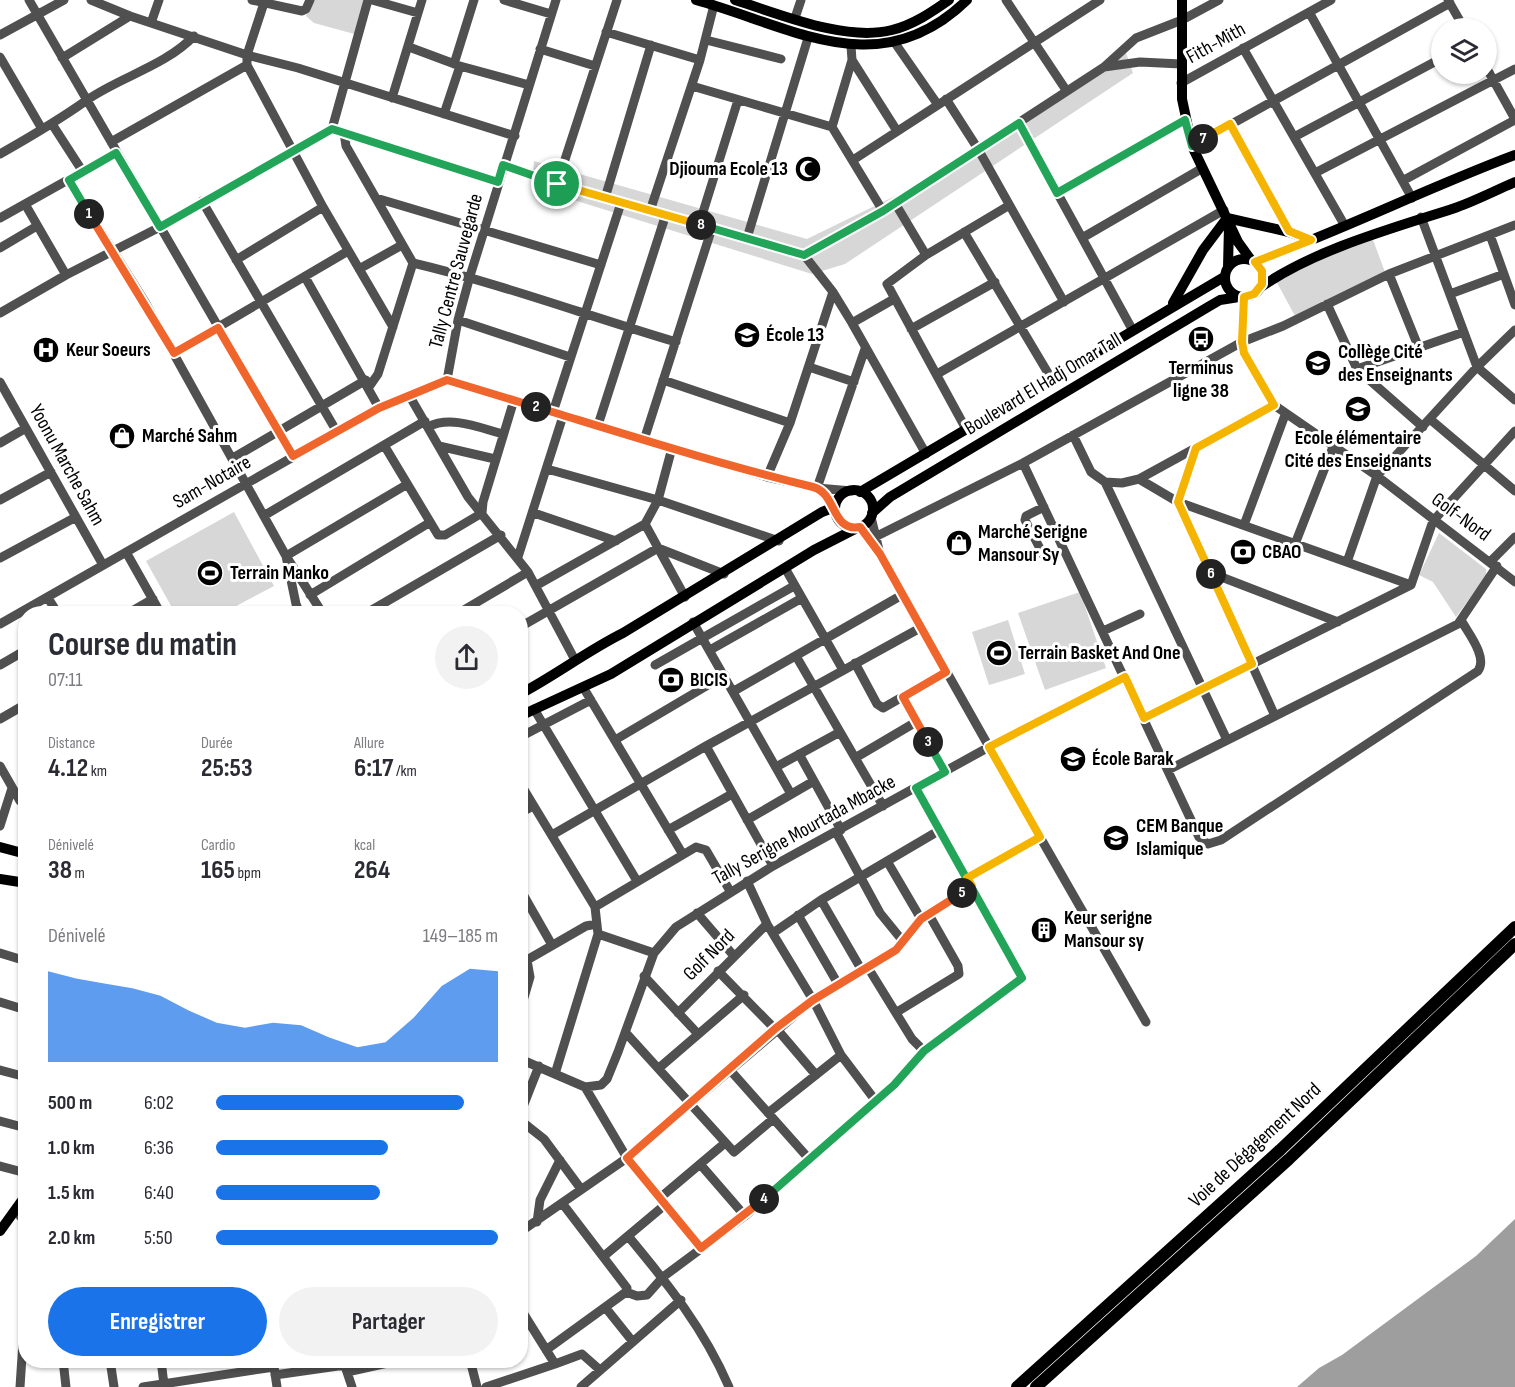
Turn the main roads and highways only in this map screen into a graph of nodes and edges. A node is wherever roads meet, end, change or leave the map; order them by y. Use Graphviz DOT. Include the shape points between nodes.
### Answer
graph roads {
  1 [pos="696,0"];
  2 [pos="735,0"];
  3 [pos="949,0"];
  4 [pos="967,0"];
  5 [pos="1182,0"];
  6 [pos="1515,155"];
  7 [pos="1515,182"];
  8 [pos="1227,217"];
  9 [pos="1311,240"];
  10 [pos="1253,261"];
  11 [pos="1226,272"];
  12 [pos="1261,287"];
  13 [pos="1242,297"];
  14 [pos="1170,307"];
  15 [pos="856,491"];
  16 [pos="835,507"];
  17 [pos="871,515"];
  18 [pos="859,527"];
  19 [pos="528,690"];
  20 [pos="528,712"];
  21 [pos="0,847"];
  22 [pos="18,852"];
  23 [pos="0,879"];
  24 [pos="18,882"];
  25 [pos="1515,927"];
  26 [pos="1515,944"];
  27 [pos="18,1208"];
  28 [pos="0,1231"];
  29 [pos="1017,1387"];
  30 [pos="1036,1387"];
  1 -- 4 [label="main road" via="808,38 851,45 895,43 939,23"];
  2 -- 3 [label="main road" via="813,25 874,32 893,30"];
  5 -- 8 [label="main road" via="1181,83 1185,120 1192,146"];
  6 -- 9 [label="main road, Boulevard El Hadj Omar Tall"];
  7 -- 12 [label="main road, Boulevard El Hadj Omar Tall" via="1287,271"];
  8 -- 9 [label="main road"];
  8 -- 10 [label="main road" via="1238,242"];
  8 -- 11 [label="main road"];
  8 -- 14 [label="main road"];
  9 -- 10 [label="main road, Boulevard El Hadj Omar Tall"];
  10 -- 11 [label="main road, Boulevard El Hadj Omar Tall" via="1238,260"];
  10 -- 12 [label="main road" via="1263,274"];
  11 -- 13 [label="main road" via="1228,290"];
  11 -- 14 [label="main road, Boulevard El Hadj Omar Tall"];
  12 -- 13 [label="main road, Boulevard El Hadj Omar Tall"];
  13 -- 17 [label="main road, Boulevard El Hadj Omar Tall" via="1220,300 1138,347 890,497"];
  14 -- 15 [label="main road, Boulevard El Hadj Omar Tall" via="926,454"];
  15 -- 16 [label="main road" via="843,494"];
  15 -- 17 [label="main road" via="870,500"];
  16 -- 18 [label="main road" via="841,523"];
  16 -- 19 [label="main road"];
  17 -- 18 [label="main road"];
  18 -- 20 [label="main road" via="785,567 610,674"];
  21 -- 22 [label="main road"];
  23 -- 24 [label="main road"];
  25 -- 29 [label="highway, Voie de Dégagement Nord" via="1280,1150"];
  26 -- 30 [label="highway, Voie de Dégagement Nord" via="1289,1160"];
  27 -- 28 [label="main road"];
}
